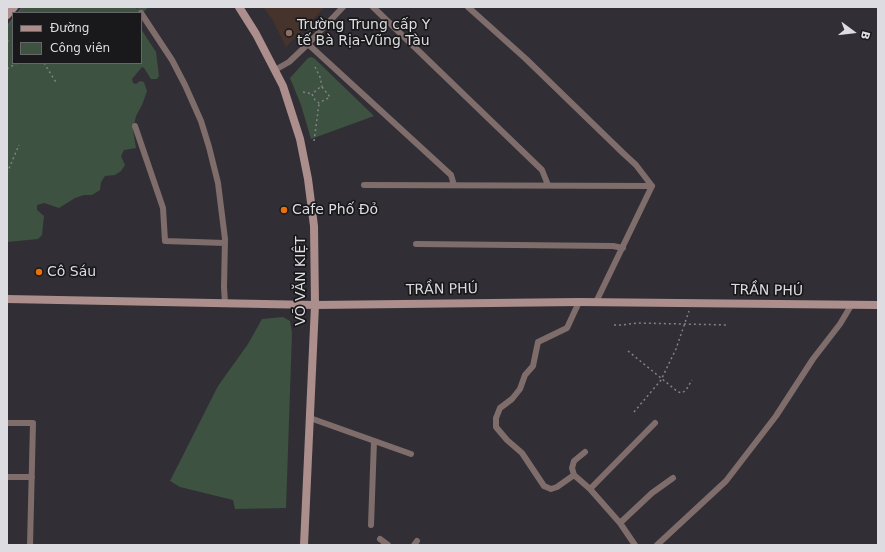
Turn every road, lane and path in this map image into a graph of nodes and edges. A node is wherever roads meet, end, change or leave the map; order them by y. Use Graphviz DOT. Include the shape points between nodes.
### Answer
graph roads {
  1 [pos="14,7"];
  2 [pos="239,7"];
  3 [pos="343,7"];
  4 [pos="373,7"];
  5 [pos="468,7"];
  6 [pos="7,15"];
  7 [pos="142,15"];
  8 [pos="10,39"];
  9 [pos="7,42"];
  10 [pos="308,44"];
  11 [pos="45,64"];
  12 [pos="315,66"];
  13 [pos="275,70"];
  14 [pos="57,84"];
  15 [pos="322,87"];
  16 [pos="303,92"];
  17 [pos="312,94"];
  18 [pos="320,103"];
  19 [pos="135,126"];
  20 [pos="314,141"];
  21 [pos="19,145"];
  22 [pos="7,173"];
  23 [pos="454,185"];
  24 [pos="548,185"];
  25 [pos="364,186"];
  26 [pos="652,186"];
  27 [pos="225,243"];
  28 [pos="416,244"];
  29 [pos="623,248"];
  30 [pos="7,299"];
  31 [pos="579,302"];
  32 [pos="596,302"];
  33 [pos="225,303"];
  34 [pos="691,303"];
  35 [pos="852,304"];
  36 [pos="315,305"];
  37 [pos="878,305"];
  38 [pos="685,324"];
  39 [pos="614,325"];
  40 [pos="728,325"];
  41 [pos="628,351"];
  42 [pos="661,380"];
  43 [pos="692,380"];
  44 [pos="634,412"];
  45 [pos="310,418"];
  46 [pos="7,423"];
  47 [pos="655,423"];
  48 [pos="374,441"];
  49 [pos="585,452"];
  50 [pos="411,454"];
  51 [pos="574,475"];
  52 [pos="7,477"];
  53 [pos="32,477"];
  54 [pos="673,478"];
  55 [pos="590,489"];
  56 [pos="620,523"];
  57 [pos="371,525"];
  58 [pos="380,539"];
  59 [pos="30,545"];
  60 [pos="305,545"];
  61 [pos="388,545"];
  62 [pos="635,545"];
  63 [pos="657,545"];
  1 -- 6 [label="main road"];
  2 -- 13 [label="main road, VÕ VĂN KIỆT"];
  3 -- 10 [label="street"];
  4 -- 24 [label="street" via="542,170"];
  5 -- 26 [label="street" via="628,157"];
  7 -- 27 [label="street" via="172,60 201,121 218,183"];
  8 -- 9 [label="path"];
  10 -- 13 [label="street" via="289,62"];
  10 -- 23 [label="street" via="451,175"];
  11 -- 14 [label="path"];
  12 -- 15 [label="path"];
  13 -- 36 [label="main road, VÕ VĂN KIỆT" via="283,86 300,139 308,179 314,226"];
  15 -- 17 [label="path"];
  15 -- 18 [label="path" via="330,97"];
  16 -- 17 [label="path"];
  17 -- 18 [label="path"];
  18 -- 20 [label="path"];
  19 -- 27 [label="street" via="163,208 165,241"];
  21 -- 22 [label="path"];
  23 -- 24 [label="street"];
  23 -- 25 [label="street"];
  24 -- 26 [label="street"];
  26 -- 29 [label="street"];
  27 -- 33 [label="street"];
  28 -- 29 [label="street"];
  29 -- 32 [label="street"];
  30 -- 33 [label="main road, TRẦN PHÚ"];
  31 -- 32 [label="main road, TRẦN PHÚ"];
  31 -- 36 [label="main road, TRẦN PHÚ"];
  31 -- 51 [label="street" via="567,328 538,342 533,366 512,399 500,408 496,418 496,426 522,453 544,486 551,489 557,487"];
  32 -- 34 [label="main road, TRẦN PHÚ"];
  33 -- 36 [label="main road, TRẦN PHÚ"];
  34 -- 35 [label="main road, TRẦN PHÚ"];
  34 -- 38 [label="path"];
  35 -- 37 [label="main road, TRẦN PHÚ"];
  35 -- 63 [label="street" via="776,416 726,481"];
  36 -- 45 [label="main road, VÕ VĂN KIỆT"];
  38 -- 39 [label="path"];
  38 -- 40 [label="path"];
  38 -- 42 [label="path"];
  41 -- 42 [label="path"];
  42 -- 43 [label="path" via="682,393"];
  42 -- 44 [label="path"];
  45 -- 48 [label="street"];
  45 -- 60 [label="main road, VÕ VĂN KIỆT"];
  46 -- 53 [label="street" via="33,423"];
  47 -- 55 [label="street"];
  48 -- 50 [label="street"];
  48 -- 57 [label="street"];
  49 -- 51 [label="street" via="574,461"];
  51 -- 55 [label="street"];
  52 -- 53 [label="street"];
  53 -- 59 [label="street"];
  54 -- 56 [label="street"];
  55 -- 56 [label="street"];
  56 -- 62 [label="street"];
  58 -- 61 [label="street"];
}
